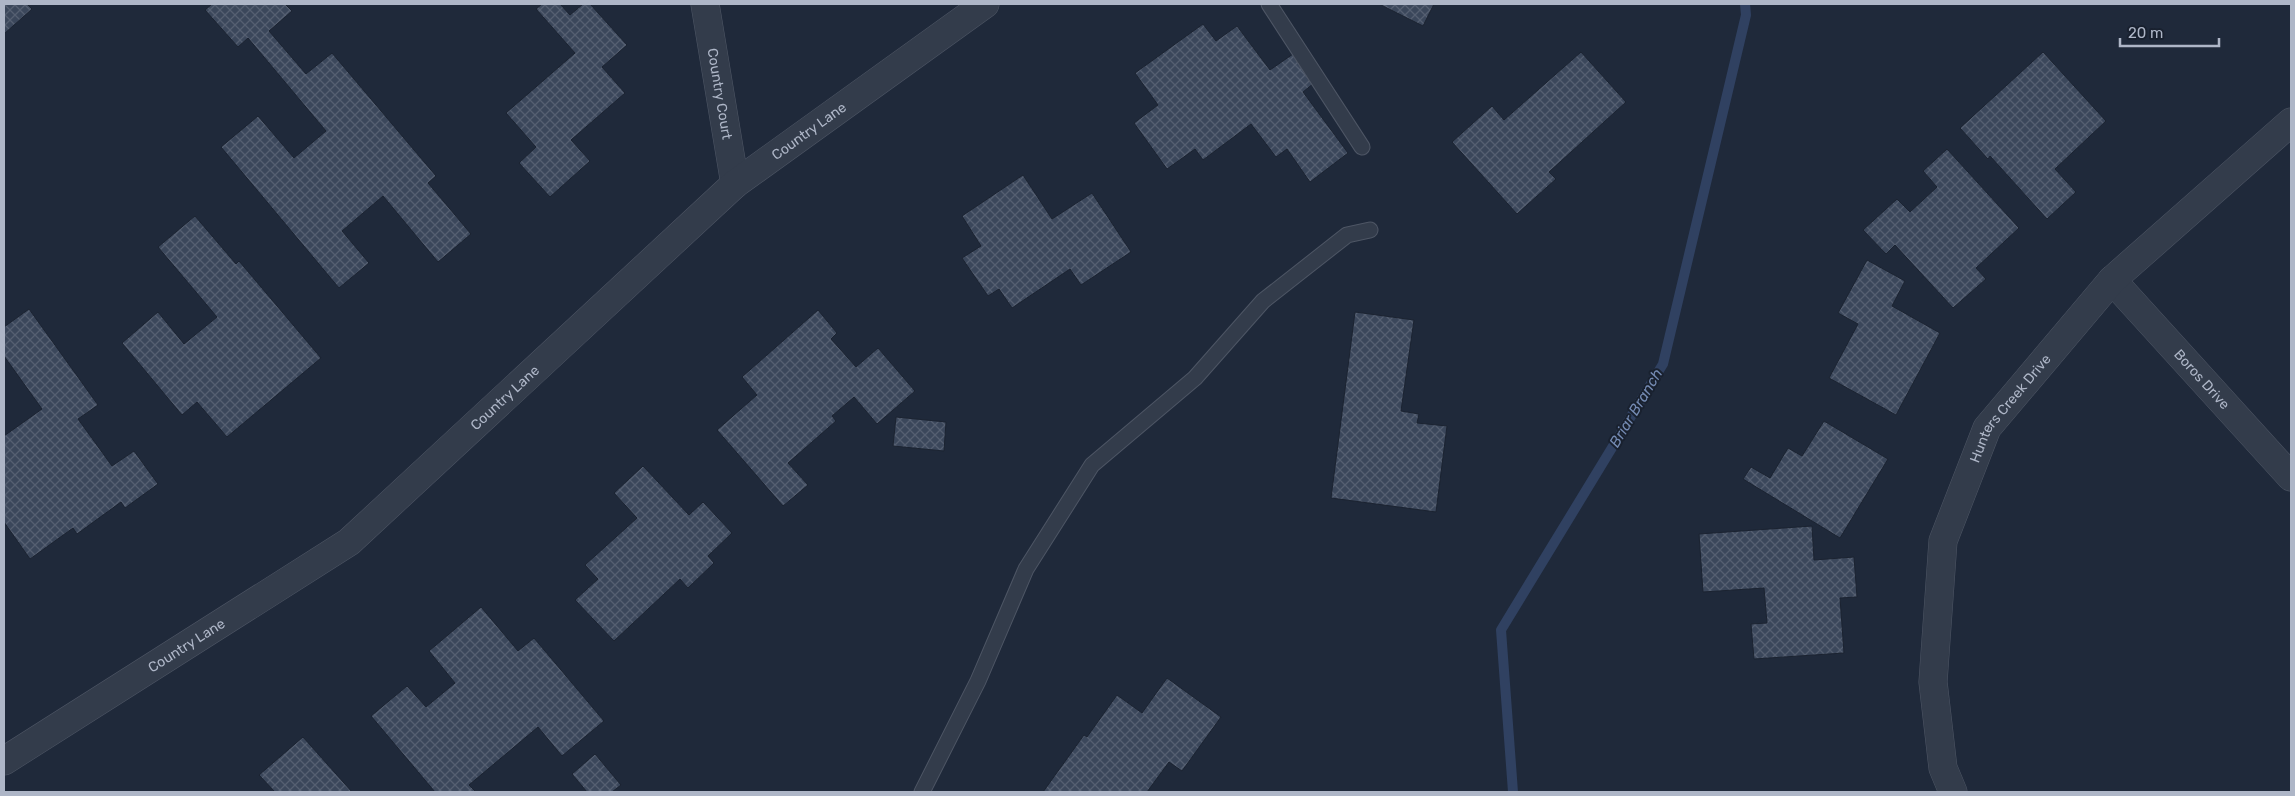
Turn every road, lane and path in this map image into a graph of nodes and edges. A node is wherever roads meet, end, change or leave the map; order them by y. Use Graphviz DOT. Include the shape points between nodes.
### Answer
graph roads {
  1 [pos="705,4"];
  2 [pos="985,4"];
  3 [pos="1269,4"];
  4 [pos="2291,122"];
  5 [pos="1362,148"];
  6 [pos="735,184"];
  7 [pos="1370,230"];
  8 [pos="2112,280"];
  9 [pos="2291,477"];
  10 [pos="4,761"];
  11 [pos="922,792"];
  12 [pos="1953,792"];
  1 -- 6 [label="street, Country Court"];
  2 -- 6 [label="street, Country Lane"];
  3 -- 5 [label="lane"];
  4 -- 8 [label="street, Hunters Creek Drive"];
  6 -- 10 [label="street, Country Lane" via="349,542"];
  7 -- 11 [label="lane" via="1347,235 1264,301 1195,378 1092,465 1026,569 978,681"];
  8 -- 9 [label="street, Boros Drive"];
  8 -- 12 [label="street, Hunters Creek Drive" via="1987,428 1942,541 1933,682 1943,768"];
}
